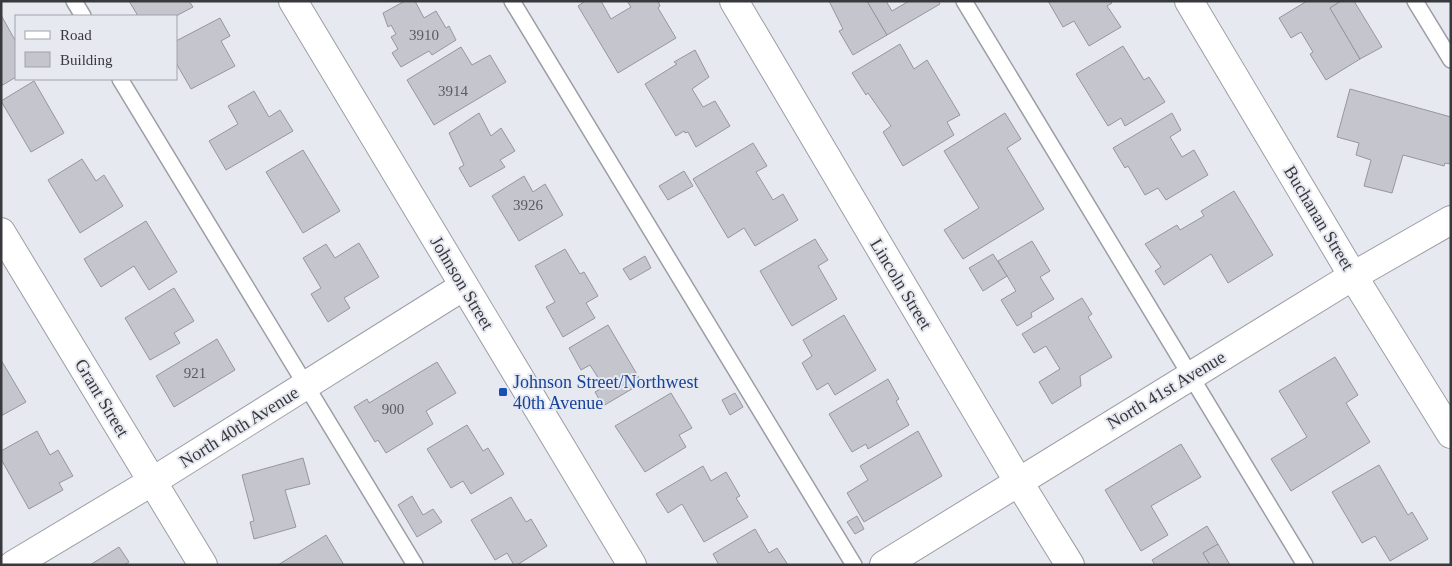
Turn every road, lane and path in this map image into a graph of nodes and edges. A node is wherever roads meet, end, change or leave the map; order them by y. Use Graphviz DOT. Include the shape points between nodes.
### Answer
graph roads {
  1 [pos="74,1"];
  2 [pos="293,1"];
  3 [pos="512,1"];
  4 [pos="734,1"];
  5 [pos="964,1"];
  6 [pos="1189,1"];
  7 [pos="1415,1"];
  8 [pos="82,15"];
  9 [pos="1451,60"];
  10 [pos="121,80"];
  11 [pos="1451,220"];
  12 [pos="1,232"];
  13 [pos="1353,276"];
  14 [pos="464,286"];
  15 [pos="1190,376"];
  16 [pos="306,385"];
  17 [pos="1451,434"];
  18 [pos="153,481"];
  19 [pos="1018,481"];
  20 [pos="13,565"];
  21 [pos="203,565"];
  22 [pos="415,565"];
  23 [pos="632,565"];
  24 [pos="854,565"];
  25 [pos="884,565"];
  26 [pos="1070,565"];
  27 [pos="1306,565"];
  1 -- 8 [label="lane"];
  2 -- 14 [label="street, Johnson Street"];
  3 -- 24 [label="lane"];
  4 -- 19 [label="street, Lincoln Street"];
  5 -- 15 [label="lane"];
  6 -- 13 [label="street, Buchanan Street"];
  7 -- 9 [label="lane"];
  10 -- 16 [label="lane"];
  11 -- 13 [label="street, North 41st Avenue"];
  12 -- 18 [label="street, Grant Street"];
  13 -- 15 [label="street, North 41st Avenue"];
  13 -- 17 [label="street, Buchanan Street"];
  14 -- 16 [label="street, North 40th Avenue"];
  14 -- 23 [label="street, Johnson Street"];
  15 -- 19 [label="street, North 41st Avenue"];
  15 -- 27 [label="lane"];
  16 -- 18 [label="street, North 40th Avenue"];
  16 -- 22 [label="lane"];
  18 -- 20 [label="street, North 40th Avenue"];
  18 -- 21 [label="street, Grant Street"];
  19 -- 25 [label="street, North 41st Avenue"];
  19 -- 26 [label="street, Lincoln Street"];
}
